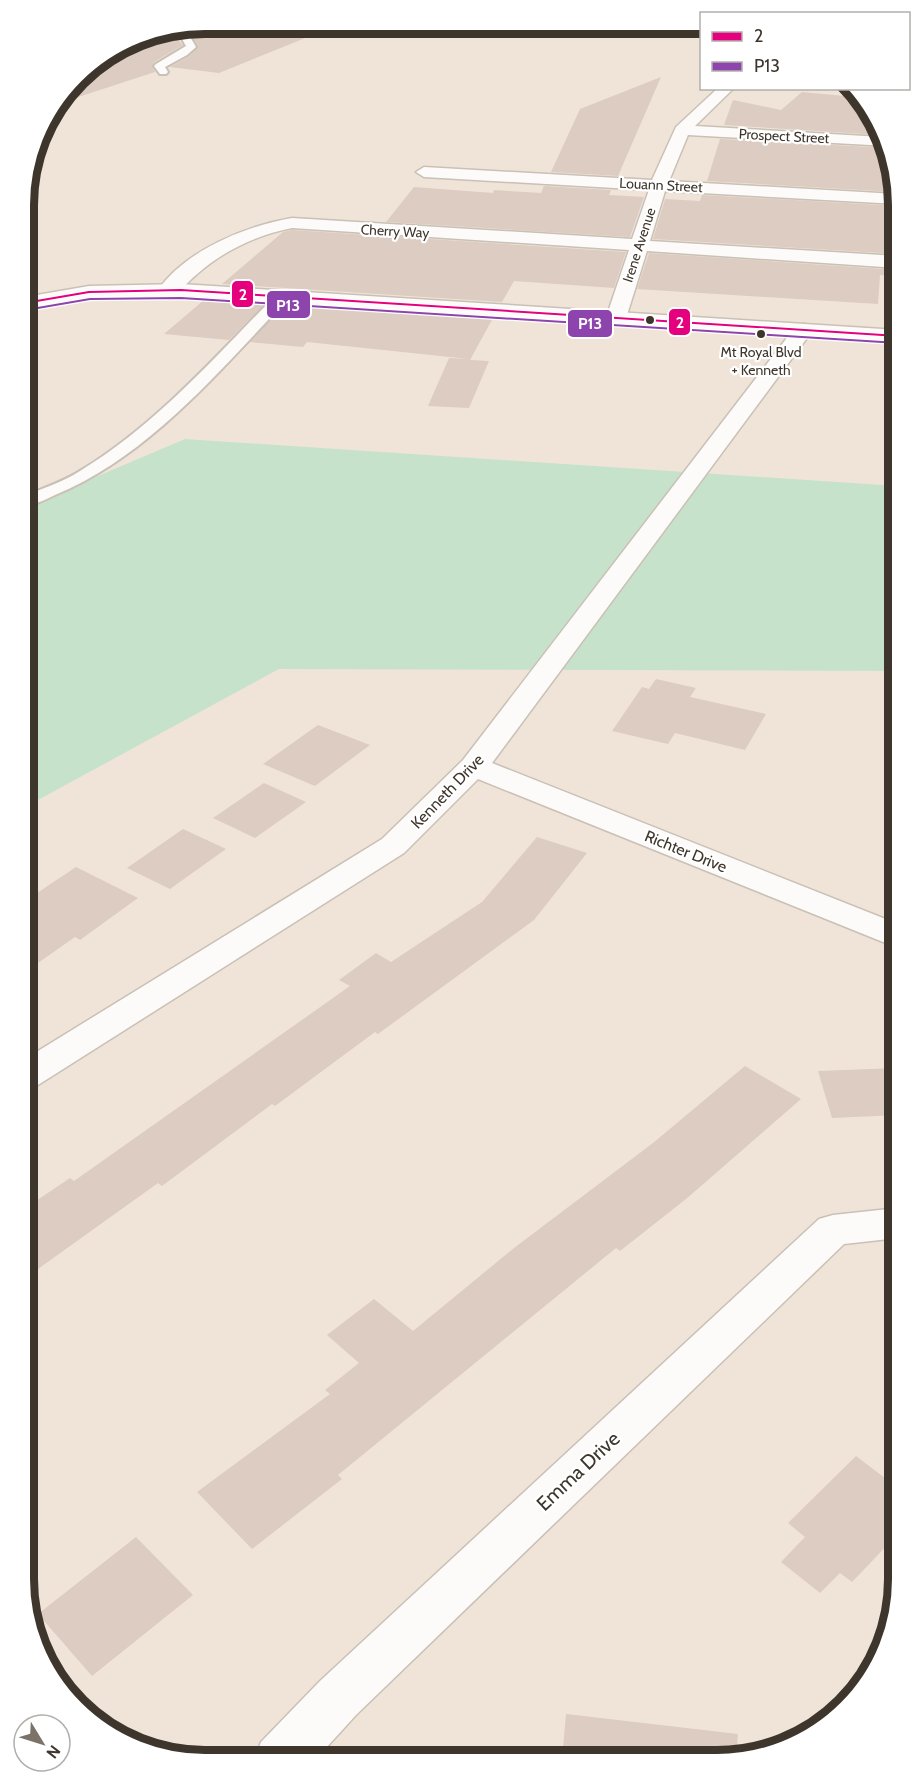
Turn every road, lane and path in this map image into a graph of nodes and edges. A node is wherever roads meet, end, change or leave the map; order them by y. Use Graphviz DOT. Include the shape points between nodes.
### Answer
graph roads {
  1 [pos="185,36"];
  2 [pos="163,72"];
  3 [pos="725,90"];
  4 [pos="682,130"];
  5 [pos="875,141"];
  6 [pos="424,172"];
  7 [pos="659,184"];
  8 [pos="887,198"];
  9 [pos="640,245"];
  10 [pos="888,261"];
  11 [pos="168,290"];
  12 [pos="283,296"];
  13 [pos="35,301"];
  14 [pos="616,318"];
  15 [pos="803,330"];
  16 [pos="888,335"];
  17 [pos="35,498"];
  18 [pos="474,766"];
  19 [pos="887,933"];
  20 [pos="35,1070"];
  21 [pos="887,1224"];
  22 [pos="289,1750"];
  1 -- 2 [label="lane" via="191,47 159,66"];
  3 -- 4 [label="street, Irene Avenue"];
  4 -- 5 [label="street, Prospect Street"];
  4 -- 7 [label="street, Irene Avenue"];
  6 -- 7 [label="street, Louann Street"];
  7 -- 8 [label="street, Louann Street"];
  7 -- 9 [label="street, Irene Avenue"];
  9 -- 10 [label="street, Cherry Way"];
  9 -- 11 [label="street, Cherry Way" via="292,223 276,225 219,251 182,275"];
  9 -- 14 [label="street, Irene Avenue"];
  11 -- 12 [label="street"];
  11 -- 13 [label="street" via="89,292"];
  12 -- 14 [label="street"];
  12 -- 17 [label="lane" via="187,395 128,444 83,476"];
  14 -- 15 [label="street"];
  15 -- 16 [label="street"];
  15 -- 18 [label="street, Kenneth Drive"];
  18 -- 19 [label="street, Richter Drive"];
  18 -- 20 [label="street, Kenneth Drive" via="393,846"];
  21 -- 22 [label="street, Emma Drive" via="833,1230 338,1698"];
}
